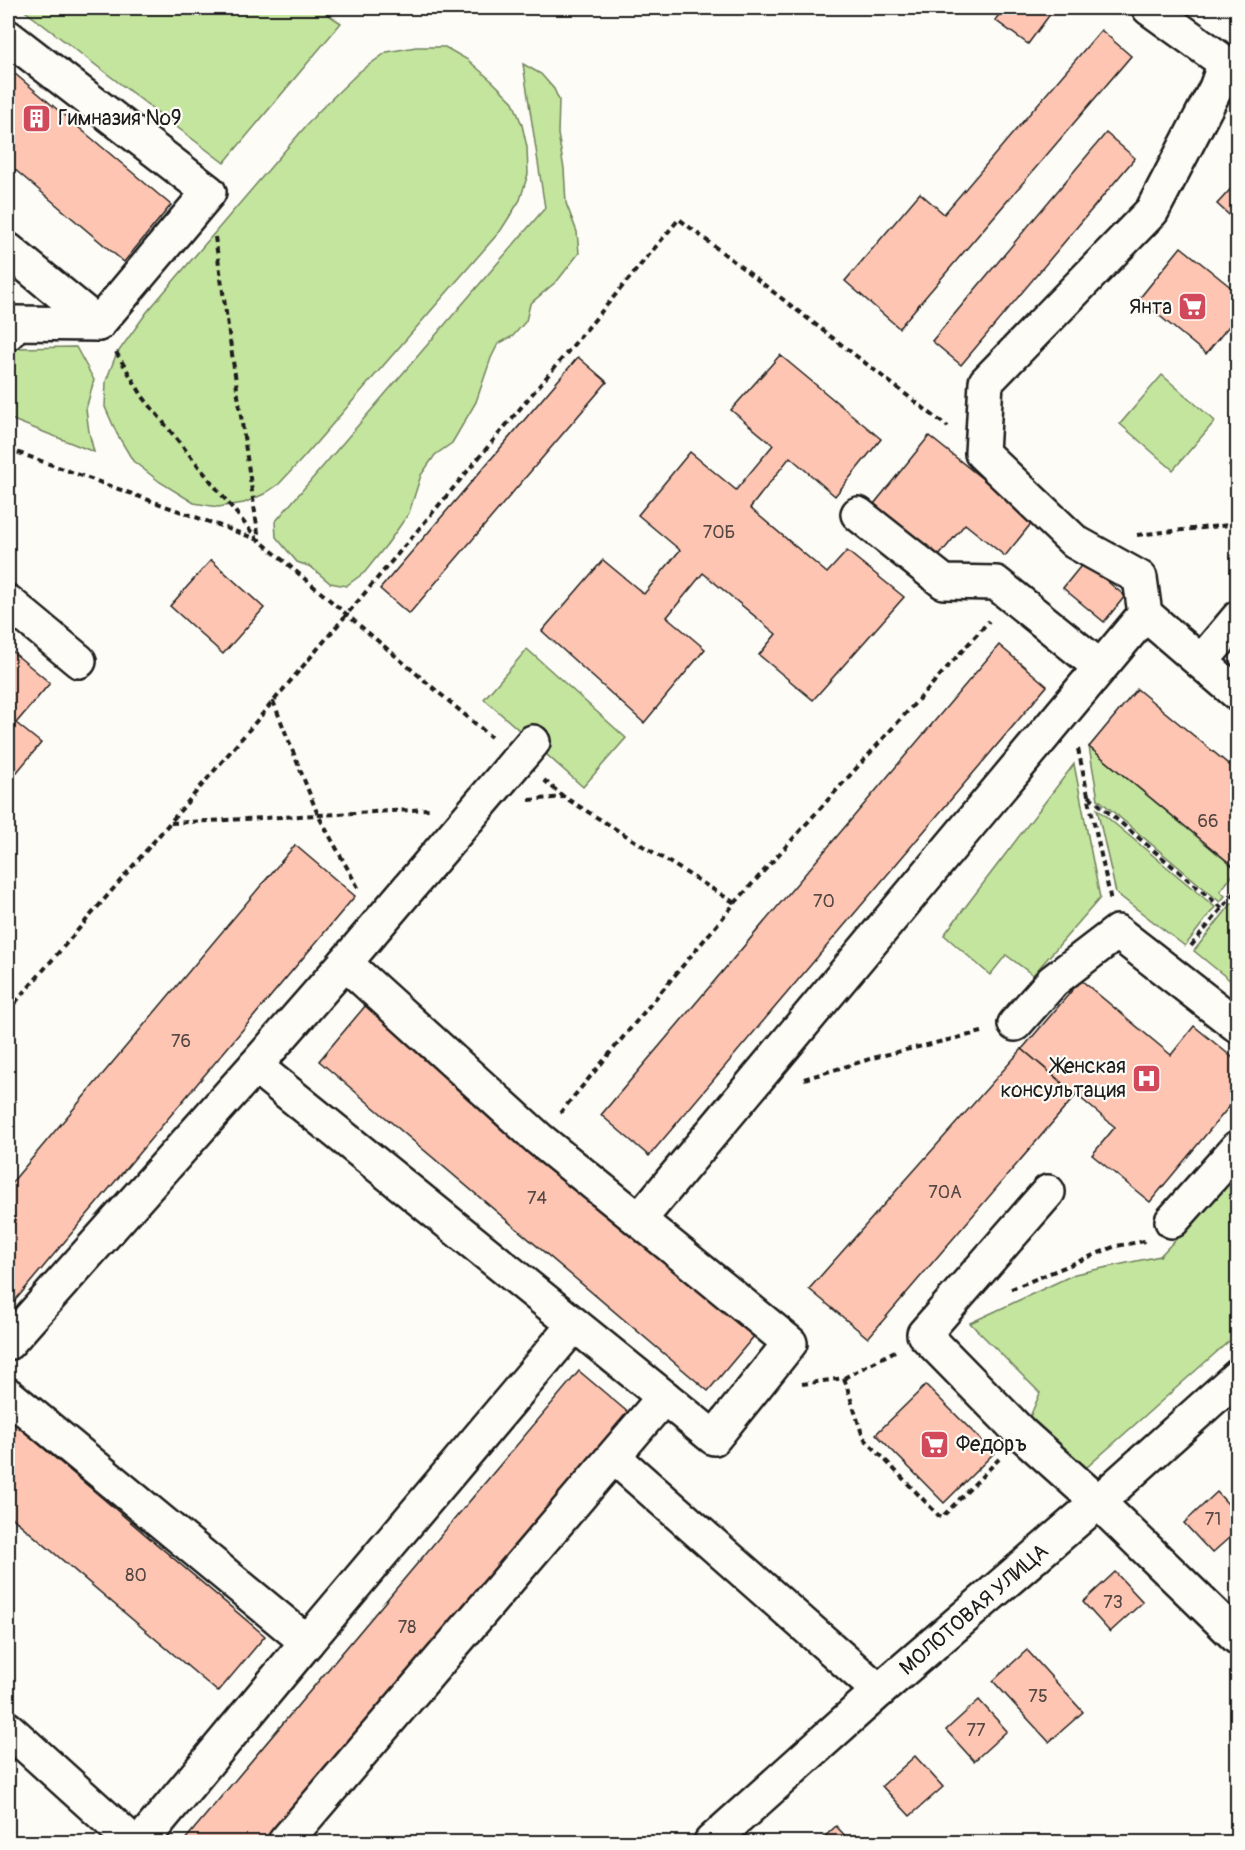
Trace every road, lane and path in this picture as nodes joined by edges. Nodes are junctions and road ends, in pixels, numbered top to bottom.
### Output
1 (1149, 8) edge
2 (8, 37) edge
3 (1231, 68) edge
4 (209, 192) junction
5 (8, 250) edge
6 (98, 324) junction
7 (8, 333) edge
8 (8, 448) edge
9 (982, 453) junction
10 (858, 514) dead end
11 (1238, 524) edge
12 (1133, 536) dead end
13 (259, 540) junction
14 (1011, 596) junction
15 (8, 602) edge
16 (1145, 614) junction
17 (347, 616) junction
18 (1238, 618) edge
19 (79, 661) dead end
20 (1201, 662) junction
21 (1100, 667) junction
22 (1238, 694) edge
23 (273, 701) junction
24 (1069, 705) junction
25 (525, 751) junction
26 (1088, 795) junction
27 (564, 796) junction
28 (477, 806) junction
29 (318, 815) junction
30 (171, 822) junction
31 (1238, 889) edge
32 (735, 903) junction
33 (1222, 908) junction
34 (378, 924) junction
35 (1117, 932) junction
36 (345, 963) junction
37 (1169, 973) junction
38 (8, 1011) edge
39 (1015, 1024) joint
40 (1238, 1026) edge
41 (255, 1066) junction
42 (794, 1082) dead end
43 (539, 1139) junction
44 (1238, 1147) edge
45 (1048, 1192) dead end
46 (639, 1220) junction
47 (1172, 1221) joint
48 (1010, 1290) dead end
49 (574, 1325) junction
50 (924, 1334) junction
51 (8, 1343) edge
52 (1238, 1376) edge
53 (844, 1378) junction
54 (753, 1390) junction
55 (8, 1395) edge
56 (664, 1397) junction
57 (1023, 1435) junction
58 (614, 1457) junction
59 (1098, 1502) junction
60 (1238, 1638) edge
61 (307, 1642) junction
62 (879, 1690) junction
63 (8, 1729) edge
64 (133, 1842) edge
65 (141, 1842) edge
66 (285, 1842) edge
67 (711, 1842) edge

1 - 3 street
2 - 4 street
3 - 9 street
4 - 6 street
4 - 13 path
5 - 6 street
6 - 7 street
6 - 13 path
8 - 13 path
9 - 16 street
9 - 17 path
10 - 14 street
11 - 12 path
13 - 17 path
14 - 21 street
14 - 32 path
15 - 19 street
16 - 20 street
16 - 21 street
17 - 23 path
17 - 25 path
18 - 20 street
20 - 22 street
21 - 24 street
23 - 29 path
23 - 30 path
24 - 26 path
24 - 46 street
25 - 27 path
25 - 28 street
26 - 33 path
26 - 35 path
27 - 28 path
27 - 32 path
28 - 29 path
28 - 34 street
29 - 30 path
29 - 34 path
30 - 38 path
31 - 33 path
32 - 43 path
33 - 37 path
34 - 36 street
35 - 37 street
35 - 39 street
36 - 41 street
36 - 43 street
37 - 40 street
39 - 42 path
41 - 49 street
41 - 51 street
43 - 46 street
44 - 47 street
45 - 50 street
46 - 54 street
47 - 48 path
49 - 56 street
49 - 61 street
50 - 53 path
50 - 57 street
52 - 59 street, МОЛОТОВАЯ УЛИЦА
53 - 54 path
53 - 57 path
54 - 56 street
55 - 61 street
56 - 58 street
57 - 59 street
58 - 62 street
58 - 66 street
59 - 60 street
59 - 62 street, МОЛОТОВАЯ УЛИЦА
61 - 65 street
62 - 67 street, МОЛОТОВАЯ УЛИЦА
63 - 64 street

